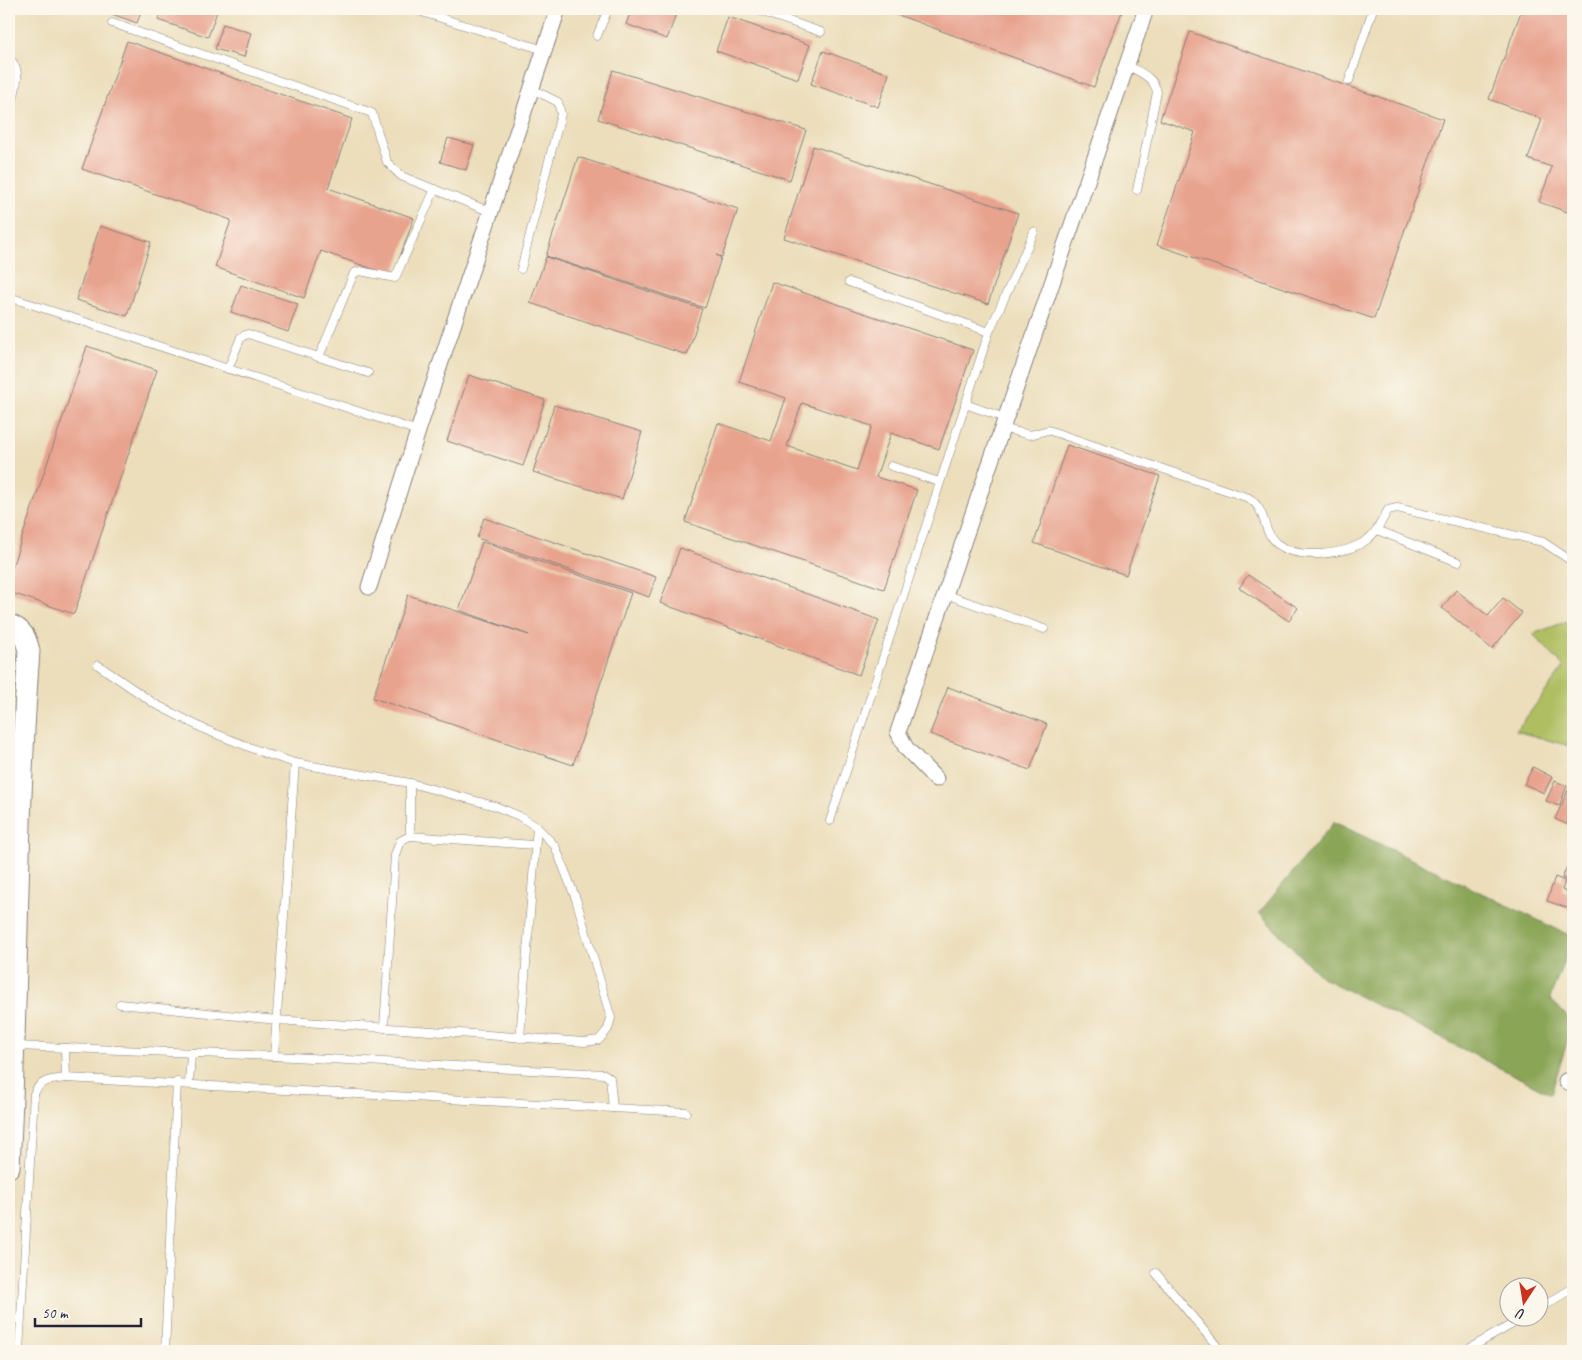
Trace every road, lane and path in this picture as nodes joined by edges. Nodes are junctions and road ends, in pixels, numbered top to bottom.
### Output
1 (412, 9) edge
2 (558, 9) edge
3 (608, 9) edge
4 (754, 9) edge
5 (1146, 9) edge
6 (1373, 9) edge
7 (112, 23) dead end
8 (822, 32) dead end
9 (598, 36) dead end
10 (544, 50) junction
11 (9, 59) edge
12 (1127, 65) junction
13 (1349, 81) dead end
14 (532, 88) junction
15 (9, 113) edge
16 (435, 189) junction
17 (1137, 190) dead end
18 (490, 212) junction
19 (1034, 232) dead end
20 (521, 269) dead end
21 (849, 282) dead end
22 (9, 297) edge
23 (989, 332) junction
24 (319, 357) junction
25 (228, 369) junction
26 (368, 373) dead end
27 (965, 404) junction
28 (1003, 423) junction
29 (418, 431) junction
30 (891, 466) dead end
31 (939, 482) junction
32 (1377, 530) junction
33 (1458, 562) dead end
34 (1573, 562) edge
35 (369, 587) dead end
36 (945, 594) junction
37 (9, 625) edge
38 (1044, 629) dead end
39 (98, 665) dead end
40 (295, 763) junction
41 (936, 779) dead end
42 (410, 783) junction
43 (830, 821) dead end
44 (536, 827) junction
45 (410, 836) junction
46 (534, 845) junction
47 (12, 945) edge
48 (120, 1004) dead end
49 (277, 1020) junction
50 (384, 1028) junction
51 (520, 1038) junction
52 (15, 1046) junction
53 (65, 1048) junction
54 (191, 1055) junction
55 (274, 1056) junction
56 (66, 1078) junction
57 (177, 1082) junction
58 (189, 1083) junction
59 (11, 1092) edge
60 (613, 1108) junction
61 (686, 1112) dead end
62 (9, 1167) edge
63 (1156, 1273) dead end
64 (1573, 1288) edge
65 (1550, 1302) edge
66 (1506, 1328) edge
67 (20, 1351) edge
68 (165, 1351) edge
69 (1221, 1351) edge
70 (1466, 1351) edge

1 - 10 lane
2 - 10 street
3 - 9 lane
4 - 8 lane
5 - 12 street
6 - 13 lane
7 - 16 lane
10 - 14 street
11 - 15 lane
12 - 17 lane
12 - 28 street
14 - 18 street
14 - 20 lane
16 - 18 lane
16 - 24 lane
18 - 29 street
19 - 23 lane
21 - 23 lane
22 - 25 lane
23 - 27 lane
24 - 25 lane
24 - 26 lane
25 - 29 lane
27 - 28 lane
27 - 31 lane
28 - 32 lane
28 - 36 street
29 - 35 street
30 - 31 lane
31 - 43 lane
32 - 33 lane
32 - 34 lane
36 - 38 lane
36 - 41 street
37 - 47 street
39 - 40 lane
40 - 42 lane
40 - 49 lane
42 - 44 lane
42 - 45 lane
44 - 46 lane
44 - 51 lane
45 - 46 lane
45 - 50 lane
46 - 51 lane
47 - 52 street
48 - 49 lane
49 - 50 lane
49 - 55 lane
50 - 51 lane
52 - 53 lane
52 - 59 street
53 - 54 lane
53 - 56 lane
54 - 55 lane
54 - 58 lane
55 - 60 lane
56 - 57 lane
56 - 67 lane
57 - 58 lane
57 - 68 lane
58 - 60 lane
59 - 62 street
60 - 61 lane
63 - 69 lane
64 - 65 lane
66 - 70 lane

